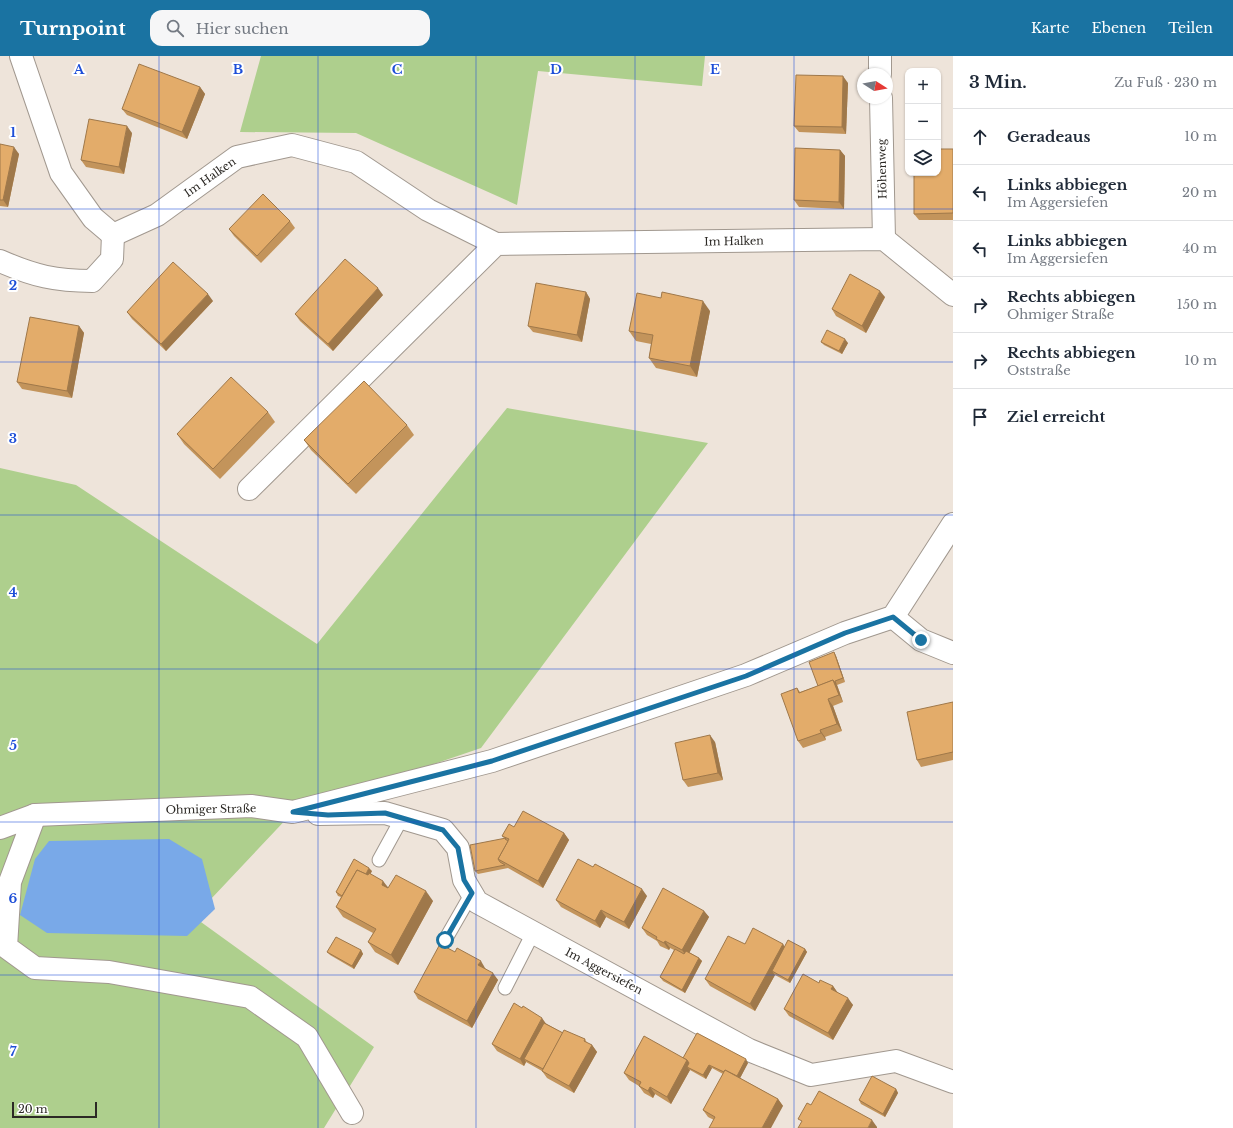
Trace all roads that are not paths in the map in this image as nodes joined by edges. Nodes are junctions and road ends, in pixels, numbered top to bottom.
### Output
1 (21, 56) edge
2 (880, 56) edge
3 (880, 68) edge
4 (881, 104) edge
5 (113, 235) junction
6 (884, 239) junction
7 (496, 244) junction
8 (0, 260) edge
9 (953, 295) edge
10 (249, 489) dead end
11 (953, 524) edge
12 (893, 617) junction
13 (953, 653) edge
14 (293, 812) junction
15 (35, 815) junction
16 (402, 818) junction
17 (0, 828) edge
18 (379, 860) dead end
19 (472, 893) junction
20 (533, 933) junction
21 (445, 940) dead end
22 (505, 988) dead end
23 (953, 1082) edge
24 (352, 1113) dead end

1 - 5 street
2 - 3 street
4 - 6 street, Höhenweg
5 - 7 street, Im Halken
5 - 8 street
6 - 7 street, Im Halken
6 - 9 street
7 - 10 street
11 - 12 street
12 - 13 street
12 - 14 street, Ohmiger Straße
14 - 15 street, Ohmiger Straße
14 - 16 street, Im Aggersiefen
15 - 17 street, Ohmiger Straße
15 - 24 street
16 - 18 lane
16 - 19 street, Im Aggersiefen
19 - 20 street, Im Aggersiefen
19 - 21 lane
20 - 22 lane
20 - 23 street, Im Aggersiefen

